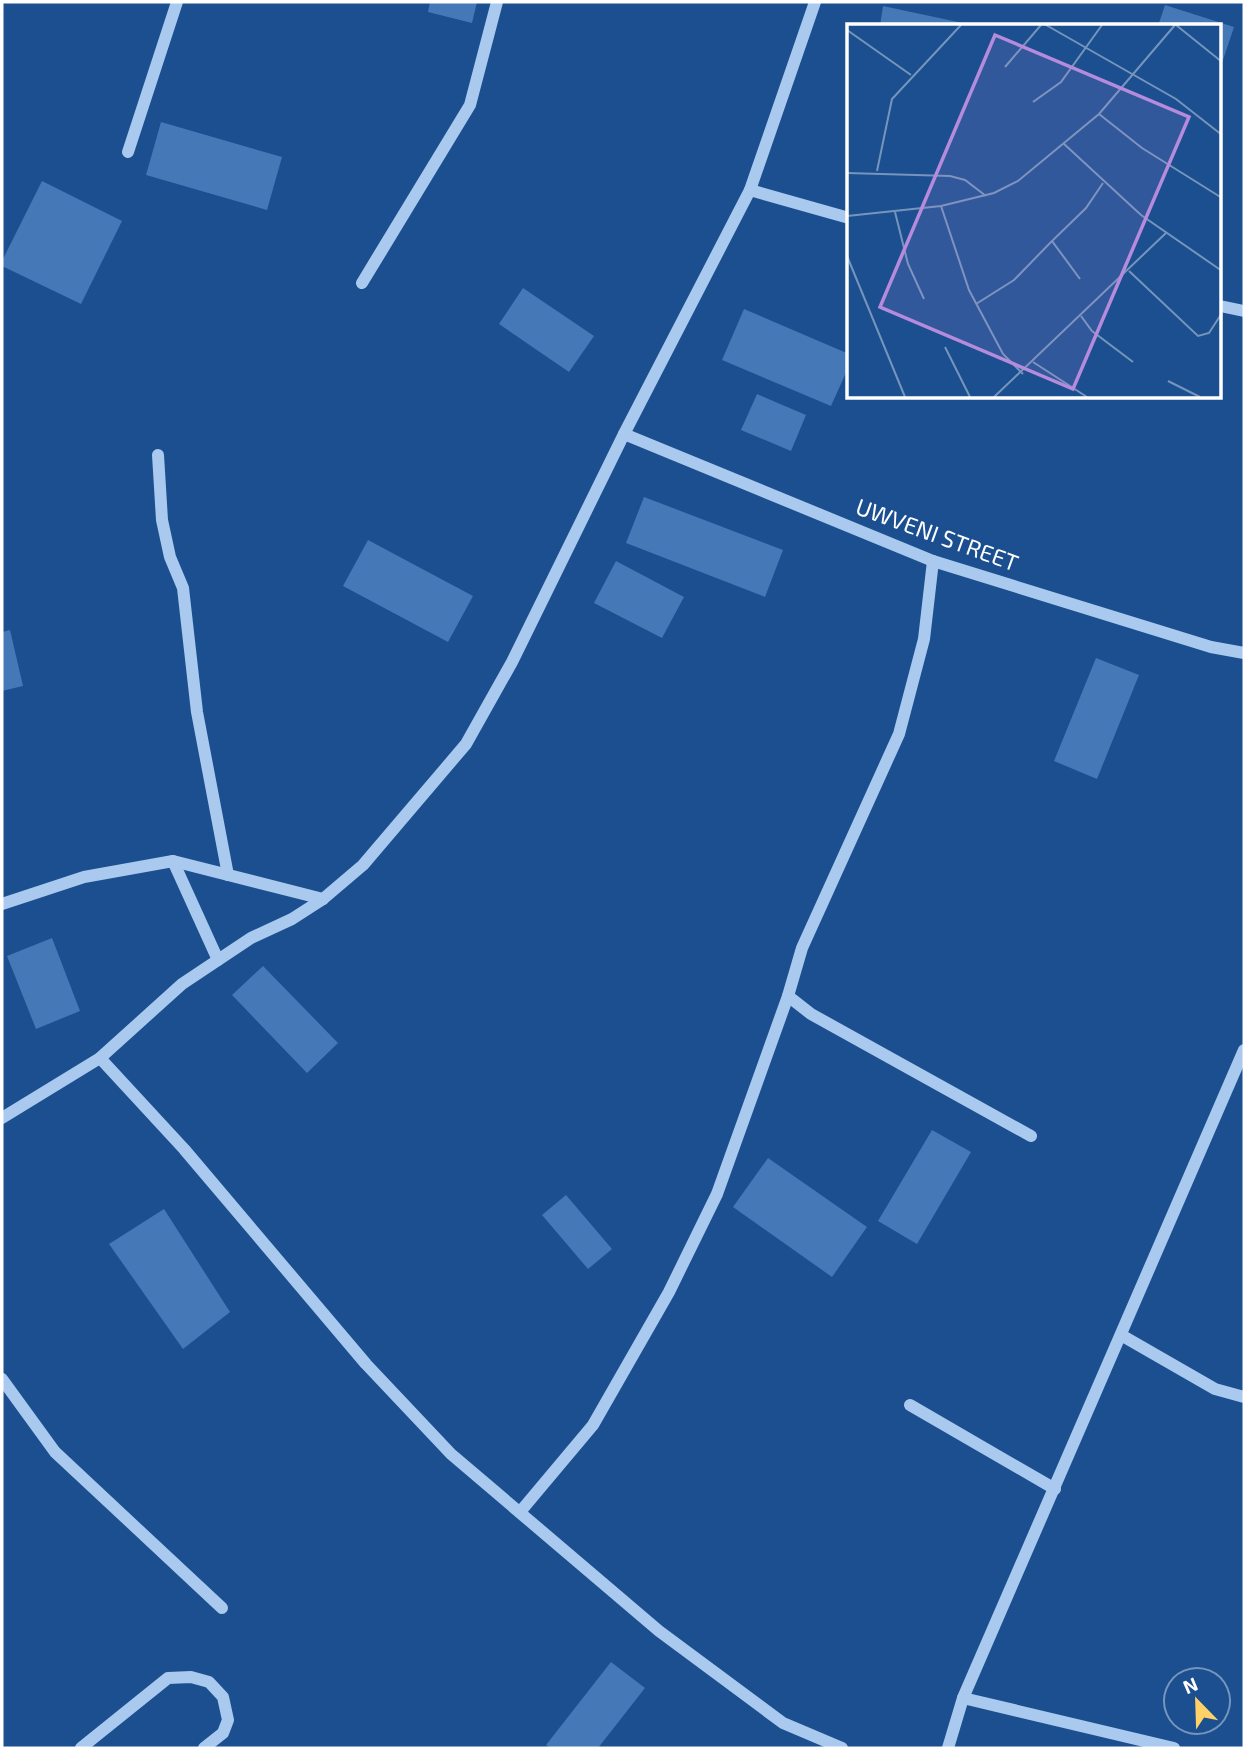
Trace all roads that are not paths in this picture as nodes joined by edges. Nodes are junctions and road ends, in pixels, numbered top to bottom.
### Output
1 (177, 2) edge
2 (497, 2) edge
3 (815, 2) edge
4 (128, 152) dead end
5 (750, 190) junction
6 (847, 217) edge
7 (362, 283) dead end
8 (1222, 306) edge
9 (1244, 311) edge
10 (624, 434) junction
11 (158, 456) dead end
12 (933, 561) junction
13 (1244, 653) edge
14 (173, 861) junction
15 (228, 875) junction
16 (323, 899) junction
17 (2, 904) edge
18 (218, 960) junction
19 (788, 996) junction
20 (1244, 1050) edge
21 (100, 1058) junction
22 (2, 1118) edge
23 (1031, 1136) dead end
24 (1121, 1335) junction
25 (2, 1379) edge
26 (1244, 1397) edge
27 (910, 1405) dead end
28 (1055, 1489) junction
29 (520, 1512) junction
30 (222, 1608) dead end
31 (964, 1698) junction
32 (81, 1748) edge
33 (204, 1748) edge
34 (842, 1748) edge
35 (948, 1748) edge
36 (1174, 1748) edge

1 - 4 street
2 - 7 street
3 - 5 street
5 - 6 street
5 - 10 street
8 - 9 street
10 - 12 street, UWVENI STREET
10 - 16 street
11 - 15 street
12 - 13 street, UWVENI STREET
12 - 19 street
14 - 15 street
14 - 17 street
14 - 18 street
15 - 16 street
16 - 18 street
18 - 21 street
19 - 23 street
19 - 29 street
20 - 24 street
21 - 22 street
21 - 29 street
24 - 26 street
24 - 28 street
25 - 30 street
27 - 28 street
28 - 31 street
29 - 34 street
31 - 35 street
31 - 36 street
32 - 33 street

